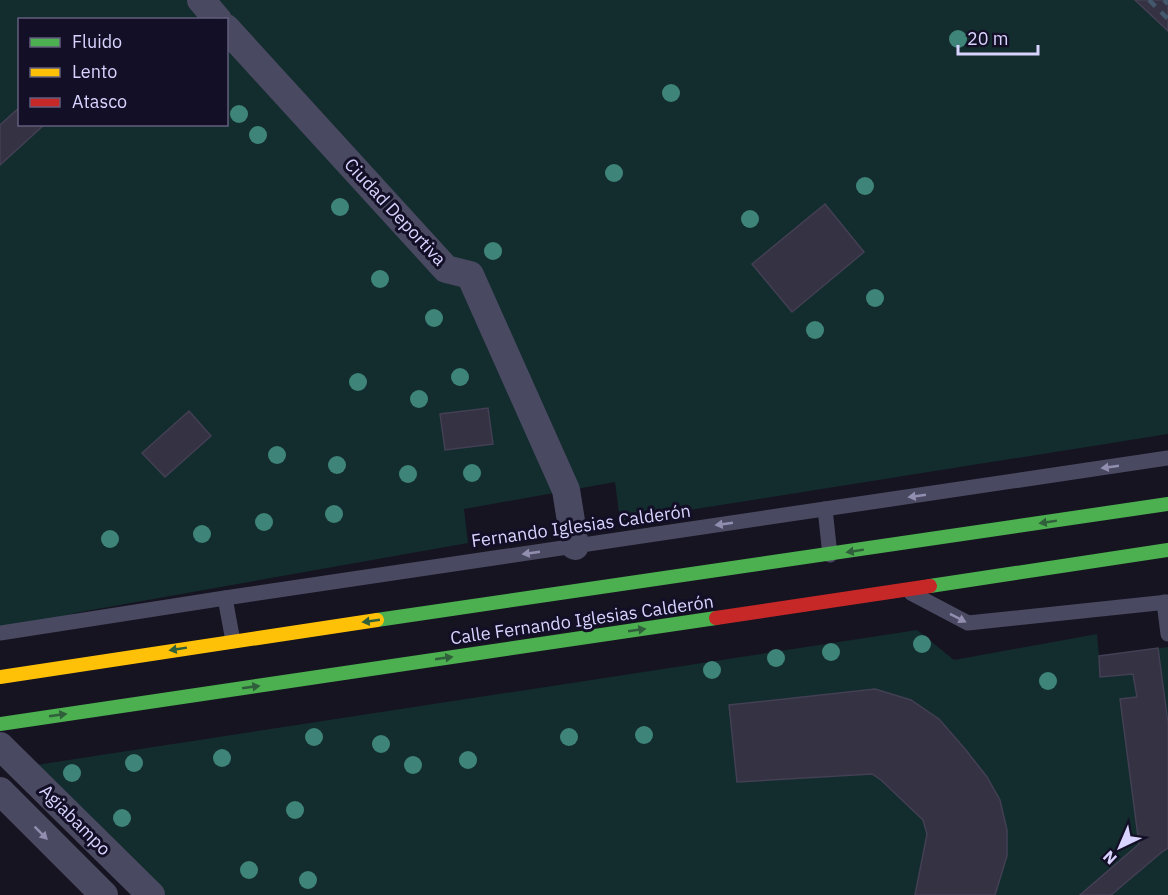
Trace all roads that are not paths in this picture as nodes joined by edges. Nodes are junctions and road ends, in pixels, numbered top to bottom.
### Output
1 (201, 0) edge
2 (217, 18) edge
3 (228, 30) edge
4 (1168, 458) edge
5 (1168, 504) edge
6 (825, 509) junction
7 (575, 546) junction
8 (1168, 550) edge
9 (830, 555) junction
10 (906, 590) junction
11 (225, 598) junction
12 (1166, 602) edge
13 (0, 633) edge
14 (1168, 634) edge
15 (233, 641) junction
16 (0, 676) edge
17 (0, 724) edge
18 (0, 746) edge
19 (0, 791) edge
20 (104, 895) edge
21 (151, 895) edge

1 - 2 street
3 - 7 street, Ciudad Deportiva
4 -> 6 lane, Fernando Iglesias Calderón
5 -> 9 street, Calle Fernando Iglesias Calderón
6 -> 7 lane, Fernando Iglesias Calderón
6 - 9 lane
7 -> 11 lane, Fernando Iglesias Calderón
8 - 10 street, Calle Fernando Iglesias Calderón
9 -> 15 street, Calle Fernando Iglesias Calderón
10 -> 12 lane
17 -> 10 street, Calle Fernando Iglesias Calderón
11 - 13 lane, Fernando Iglesias Calderón
11 - 15 lane
12 - 14 lane
15 -> 16 street, Calle Fernando Iglesias Calderón
18 - 21 street, Agiabampo
19 -> 20 street, Agiabampo

